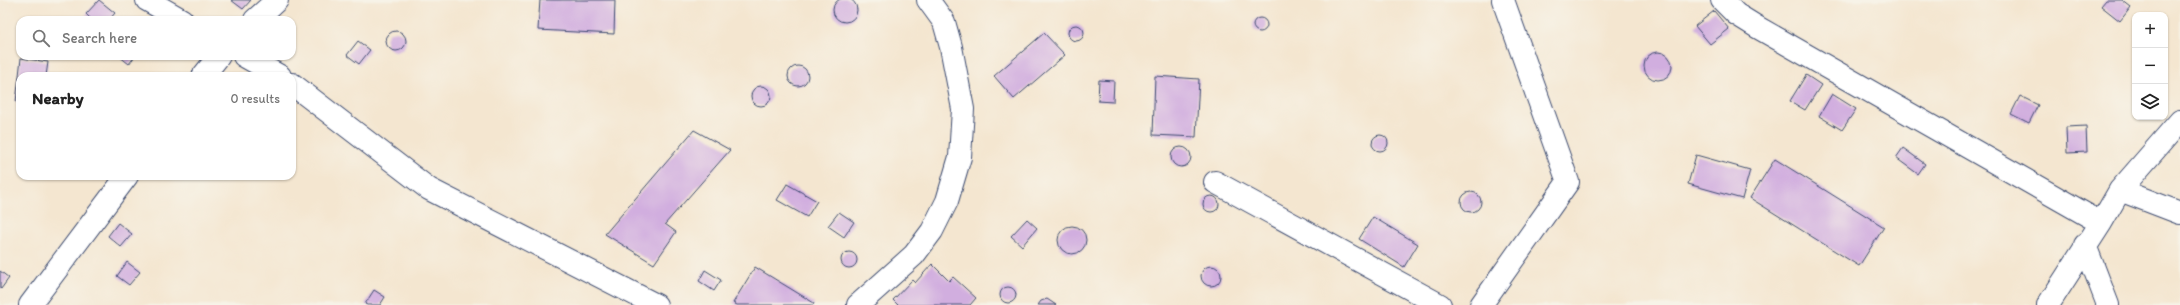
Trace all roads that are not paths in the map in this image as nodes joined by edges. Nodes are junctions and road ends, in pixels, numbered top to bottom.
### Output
1 (147, 0) edge
2 (277, 0) edge
3 (928, 0) edge
4 (1503, 0) edge
5 (1722, 0) edge
6 (175, 16) edge
7 (259, 16) edge
8 (216, 60) edge
9 (251, 60) edge
10 (206, 72) edge
11 (273, 72) edge
12 (296, 87) edge
13 (2180, 121) edge
14 (124, 180) edge
15 (1215, 182) dead end
16 (2120, 190) junction
17 (2180, 213) edge
18 (2102, 224) junction
19 (2085, 245) junction
20 (30, 305) edge
21 (656, 305) edge
22 (858, 305) edge
23 (1440, 305) edge
24 (1481, 305) edge
25 (2048, 305) edge
26 (2108, 305) edge

1 - 6 street
2 - 7 street
3 - 22 street
4 - 24 street
5 - 18 street
8 - 10 street
9 - 11 street
12 - 21 street
13 - 16 street
14 - 20 street
15 - 23 street
16 - 17 street
16 - 18 street
18 - 19 street
19 - 25 street
19 - 26 street

